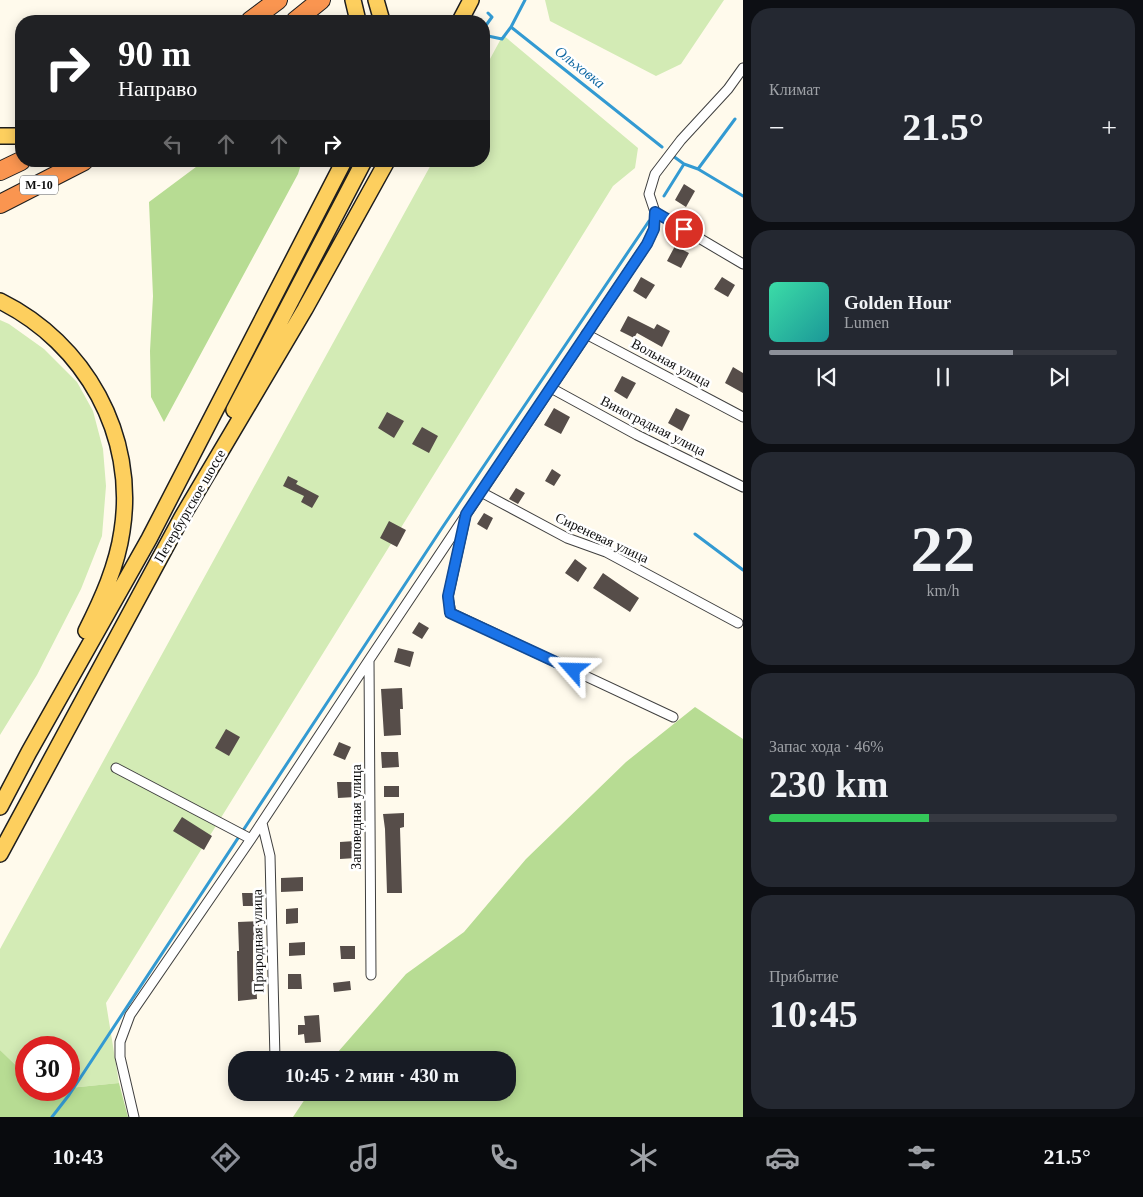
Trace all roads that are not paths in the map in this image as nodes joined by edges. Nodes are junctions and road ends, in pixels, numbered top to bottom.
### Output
1 (278, 0) edge
2 (321, 0) edge
3 (352, 0) edge
4 (471, 0) edge
5 (258, 15) edge
6 (302, 15) edge
7 (356, 15) edge
8 (463, 15) edge
9 (743, 68) edge
10 (0, 136) edge
11 (15, 136) edge
12 (15, 164) edge
13 (73, 167) edge
14 (341, 167) edge
15 (361, 167) edge
16 (384, 167) edge
17 (0, 171) edge
18 (0, 204) edge
19 (655, 212) junction
20 (743, 264) edge
21 (0, 301) edge
22 (586, 334) junction
23 (551, 388) junction
24 (743, 416) edge
25 (743, 488) edge
26 (481, 492) junction
27 (466, 514) junction
28 (182, 517) junction
29 (738, 623) dead end
30 (369, 660) junction
31 (673, 717) dead end
32 (29, 752) junction
33 (116, 768) dead end
34 (0, 806) edge
35 (262, 823) junction
36 (244, 836) junction
37 (0, 854) edge
38 (372, 975) dead end
39 (275, 1051) edge
40 (134, 1117) edge

1 - 5 highway
2 - 6 highway
3 - 7 main road
4 - 8 main road
9 - 19 street
10 - 11 main road
12 - 17 highway, М-10
13 - 18 highway, М-10
14 - 32 main road, Петербургское шоссе
15 - 28 main road
16 - 28 main road, Петербургское шоссе
19 - 20 street
19 - 22 street
21 - 32 main road
22 - 23 street
22 - 24 street, Вольная улица
23 - 25 street, Виноградная улица
23 - 26 street
26 - 27 street
26 - 29 street, Сиреневая улица
27 - 30 street
27 - 31 street
28 - 37 main road, Петербургское шоссе
30 - 35 street
30 - 38 street, Заповедная улица
32 - 34 main road, Петербургское шоссе
33 - 36 street
35 - 36 street
35 - 39 street, Природная улица
36 - 40 street

